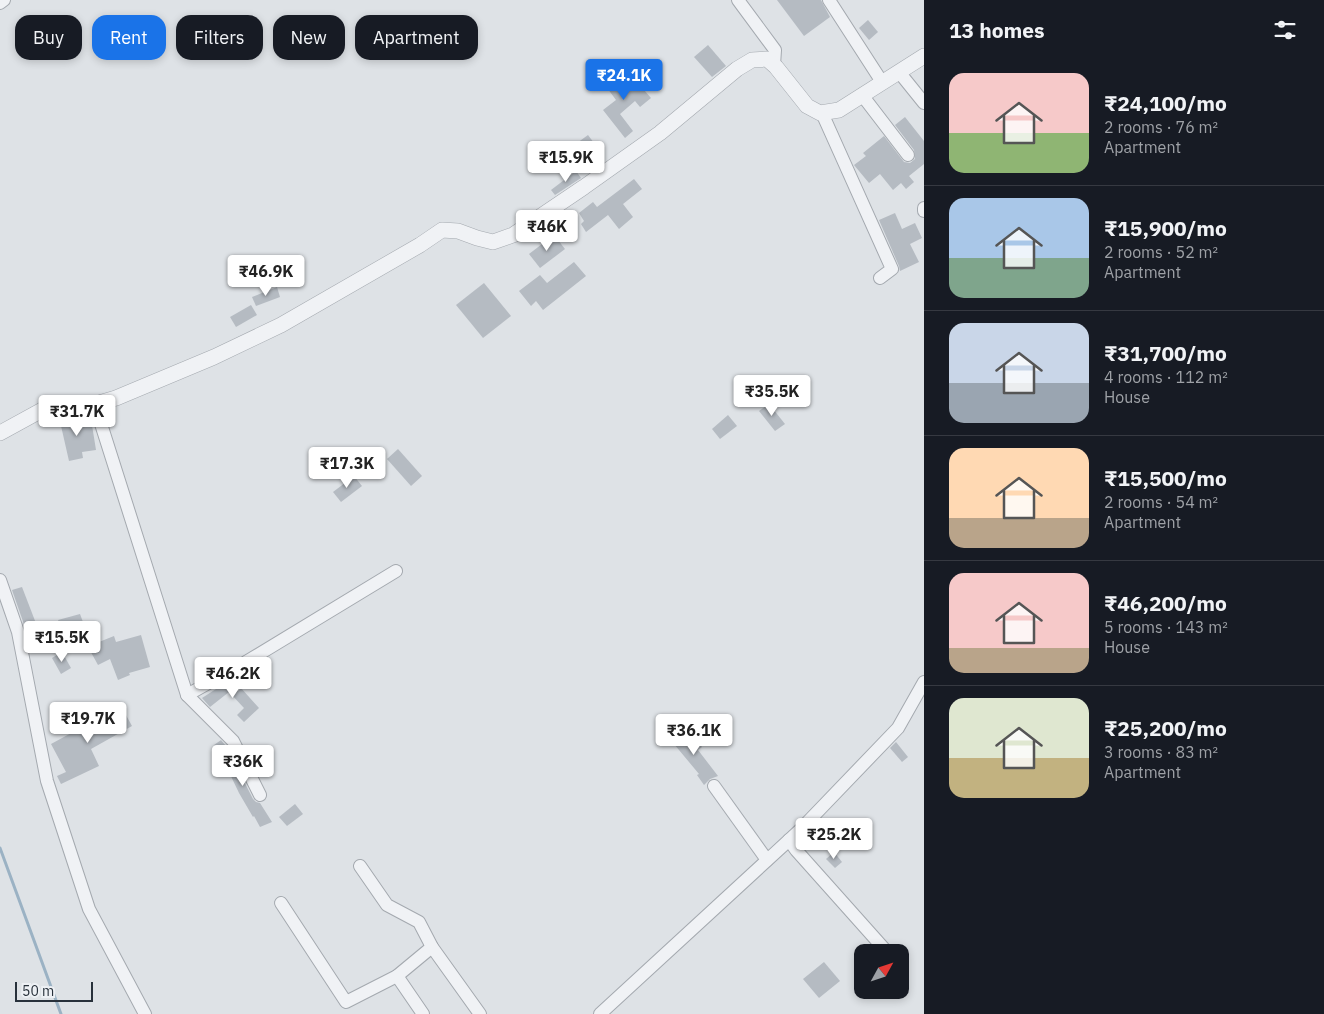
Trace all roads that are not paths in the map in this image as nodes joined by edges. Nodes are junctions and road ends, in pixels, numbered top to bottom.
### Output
1 (4, 0) edge
2 (738, 0) edge
3 (829, 0) edge
4 (0, 3) edge
5 (924, 56) edge
6 (774, 65) junction
7 (899, 72) junction
8 (882, 82) junction
9 (862, 95) junction
10 (924, 103) edge
11 (822, 113) junction
12 (908, 155) dead end
13 (880, 278) dead end
14 (95, 405) junction
15 (0, 433) edge
16 (396, 571) dead end
17 (0, 580) edge
18 (924, 682) edge
19 (187, 695) junction
20 (714, 786) dead end
21 (260, 795) dead end
22 (789, 840) junction
23 (767, 860) junction
24 (360, 866) dead end
25 (281, 903) dead end
26 (880, 944) edge
27 (432, 947) junction
28 (397, 976) junction
29 (144, 1014) edge
30 (423, 1014) edge
31 (480, 1014) edge
32 (600, 1014) edge

1 - 4 street
2 - 6 street
3 - 8 street
5 - 7 street
6 - 11 street
6 - 14 street
7 - 8 street
7 - 10 street
8 - 9 street
9 - 11 street
9 - 12 street
11 - 13 street
14 - 15 street
14 - 19 street
16 - 19 street
17 - 29 street
18 - 22 street
19 - 21 street
20 - 23 street
22 - 23 street
22 - 26 street
23 - 32 street
24 - 27 street
25 - 28 street
27 - 28 street
27 - 31 street
28 - 30 street

